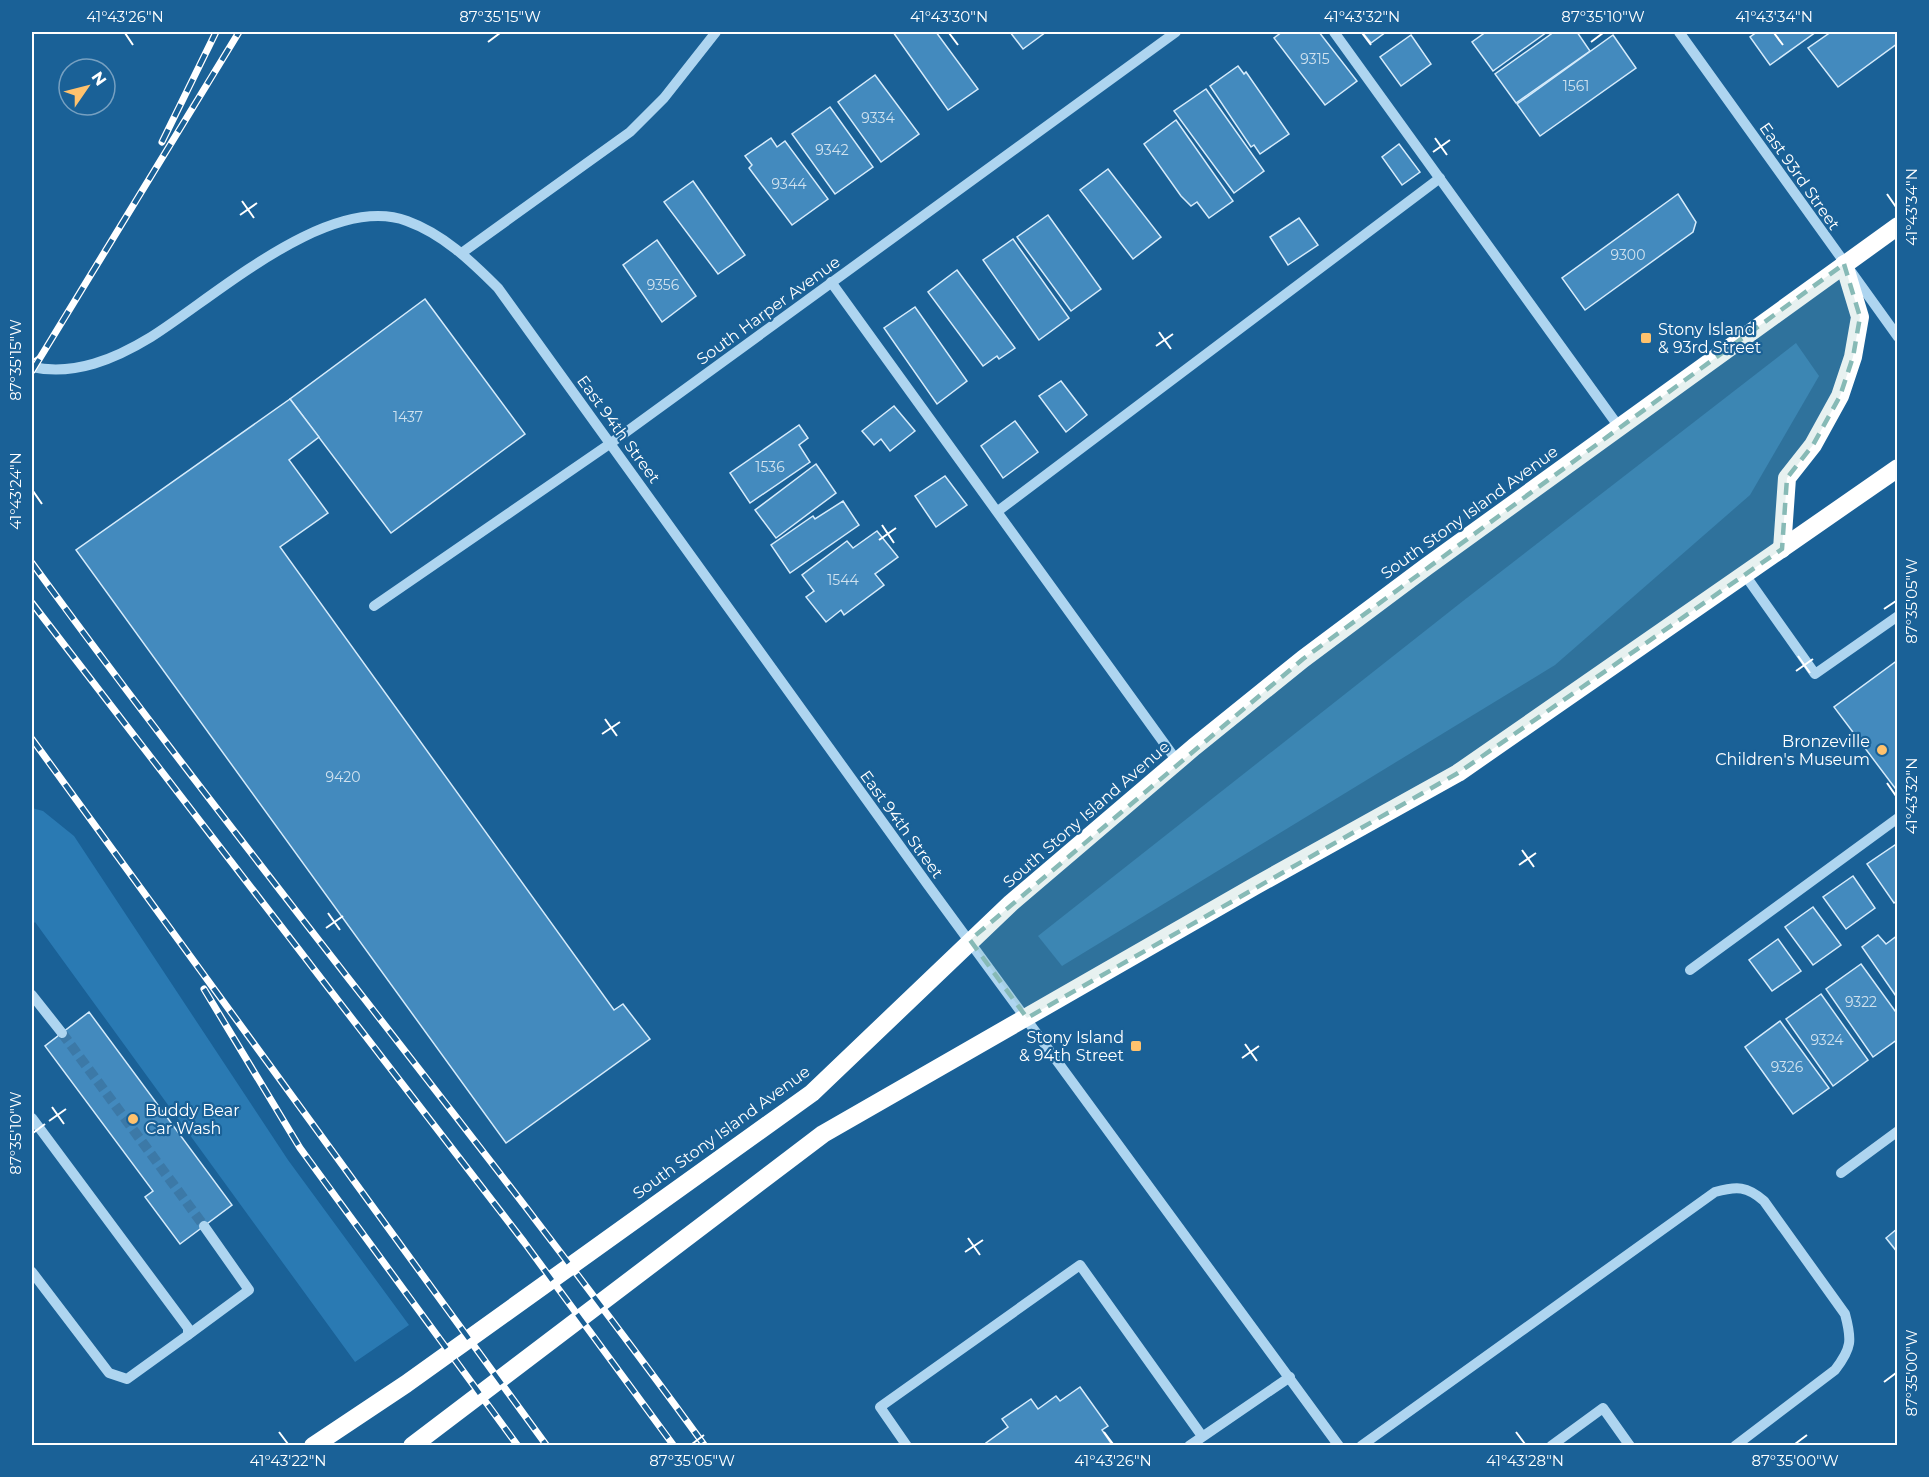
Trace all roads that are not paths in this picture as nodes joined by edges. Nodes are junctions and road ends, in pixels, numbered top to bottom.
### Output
1 (716, 32) edge
2 (1176, 32) edge
3 (1334, 32) edge
4 (1679, 32) edge
5 (1440, 178) junction
6 (1898, 226) edge
7 (463, 252) junction
8 (1844, 264) junction
9 (831, 282) junction
10 (1898, 337) edge
11 (32, 367) edge
12 (1619, 427) junction
13 (611, 442) junction
14 (1898, 468) edge
15 (998, 511) junction
16 (1782, 549) junction
17 (1745, 574) junction
18 (374, 606) dead end
19 (1898, 616) edge
20 (1177, 761) junction
21 (1898, 818) edge
22 (970, 940) junction
23 (1690, 970) dead end
24 (32, 994) edge
25 (1028, 1018) junction
26 (62, 1033) tunnel mouth
27 (32, 1118) edge
28 (1898, 1131) edge
29 (1841, 1173) dead end
30 (204, 1226) tunnel mouth
31 (32, 1272) edge
32 (188, 1335) junction
33 (1290, 1377) junction
34 (1202, 1436) junction
35 (313, 1446) edge
36 (412, 1446) edge
37 (907, 1446) edge
38 (1188, 1446) edge
39 (1339, 1446) edge
40 (1361, 1446) edge
41 (1551, 1446) edge
42 (1630, 1446) edge
43 (1735, 1446) edge

1 - 7 street
2 - 9 street, South Harper Avenue
3 - 5 street
4 - 8 street, East 93rd Street
5 - 12 street
5 - 15 street
6 - 8 highway, South Stony Island Avenue
7 - 11 street, East 94th Street
7 - 13 street, East 94th Street
8 - 10 street, East 93rd Street
8 - 12 highway, South Stony Island Avenue
8 - 16 highway
9 - 13 street, South Harper Avenue
9 - 15 street
12 - 20 highway, South Stony Island Avenue
13 - 18 street, South Harper Avenue
13 - 22 street, East 94th Street
14 - 16 highway
15 - 20 street
16 - 17 highway
17 - 19 street
17 - 25 highway
20 - 22 highway, South Stony Island Avenue
21 - 23 street
22 - 25 street, East 94th Street
22 - 35 highway, South Stony Island Avenue
24 - 26 street
25 - 33 street, East 94th Street
25 - 36 highway
27 - 32 street
28 - 29 street
30 - 32 street
31 - 32 street
33 - 34 street
33 - 39 street, East 94th Street
34 - 37 street
34 - 38 street
40 - 43 street
41 - 42 street

